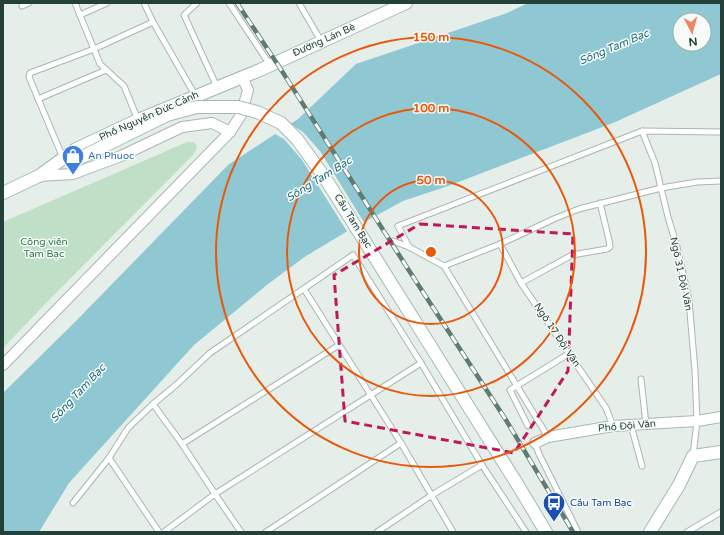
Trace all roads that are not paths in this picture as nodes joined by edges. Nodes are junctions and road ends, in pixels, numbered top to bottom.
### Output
1 (29, 3) edge
2 (75, 3) edge
3 (107, 3) edge
4 (144, 3) edge
5 (197, 3) edge
6 (229, 3) edge
7 (299, 3) edge
8 (406, 3) edge
9 (22, 6) dead end
10 (80, 14) junction
11 (153, 22) junction
12 (322, 41) junction
13 (94, 49) junction
14 (270, 65) junction
15 (106, 70) junction
16 (242, 77) junction
17 (217, 87) junction
18 (195, 95) junction
19 (38, 99) junction
20 (138, 120) junction
21 (642, 131) junction
22 (230, 132) junction
23 (721, 132) edge
24 (63, 158) junction
25 (80, 158) joint
26 (39, 176) junction
27 (721, 181) edge
28 (661, 188) junction
29 (3, 193) edge
30 (600, 203) junction
31 (393, 241) dead end
32 (500, 244) junction
33 (409, 247) junction
34 (444, 266) junction
35 (521, 283) junction
36 (304, 289) junction
37 (339, 345) junction
38 (570, 353) junction
39 (422, 363) junction
40 (3, 365) edge
41 (641, 379) dead end
42 (517, 386) junction
43 (371, 394) junction
44 (152, 404) junction
45 (721, 417) edge
46 (697, 421) junction
47 (646, 424) junction
48 (631, 425) junction
49 (528, 426) dead end
50 (613, 426) junction
51 (548, 437) junction
52 (402, 443) junction
53 (535, 443) joint
54 (182, 444) junction
55 (721, 452) edge
56 (693, 456) junction
57 (109, 458) junction
58 (482, 465) junction
59 (642, 466) dead end
60 (215, 494) junction
61 (432, 495) junction
62 (73, 503) dead end
63 (721, 512) edge
64 (159, 532) edge
65 (164, 532) edge
66 (241, 532) edge
67 (266, 532) edge
68 (376, 532) edge
69 (453, 532) edge
70 (526, 532) edge
71 (546, 532) edge
72 (578, 532) edge
73 (650, 532) edge
74 (687, 532) edge

1 - 9 lane
2 - 10 lane
3 - 10 lane
4 - 11 lane
5 - 17 lane
6 - 14 lane
7 - 12 lane
8 - 12 main road, Đường Lán Bè
10 - 13 lane
11 - 13 lane
11 - 18 lane
12 - 14 main road, Đường Lán Bè
13 - 15 lane
13 - 19 lane
14 - 16 main road, Đường Lán Bè
15 - 19 lane
15 - 20 lane
16 - 17 main road, Phố Nguyễn Đức Cảnh
16 - 22 street
17 - 18 main road, Phố Nguyễn Đức Cảnh
18 - 20 main road, Phố Nguyễn Đức Cảnh
19 - 24 lane
20 - 24 main road, Phố Nguyễn Đức Cảnh
21 - 23 lane
21 - 28 lane, Ngõ 31 Đội Văn
21 - 33 lane
22 - 26 street
22 - 40 street
24 - 26 main road, Phố Nguyễn Đức Cảnh
25 - 26 main road, Phố Nguyễn Đức Cảnh
25 - 71 main road, Cầu Tam Bạc, bridge
26 - 29 main road, Phố Nguyễn Đức Cảnh
27 - 28 lane
28 - 30 lane
28 - 46 lane, Ngõ 31 Đội Văn
30 - 32 lane
30 - 35 lane
31 - 33 lane
32 - 34 lane
32 - 35 lane, Ngõ 17 Đội Văn
33 - 34 lane
34 - 42 lane
35 - 38 lane, Ngõ 17 Đội Văn
36 - 37 lane
36 - 39 lane
36 - 44 lane
37 - 43 lane
37 - 54 lane
38 - 42 lane
38 - 50 lane, Ngõ 17 Đội Văn
39 - 43 lane
39 - 58 lane
41 - 47 lane
42 - 49 lane
42 - 51 lane
43 - 52 lane
43 - 60 lane
44 - 54 lane
44 - 57 lane
45 - 46 street, Phố Đội Văn
46 - 47 street, Phố Đội Văn
46 - 56 lane, Ngõ 31 Đội Văn
47 - 48 street, Phố Đội Văn
48 - 50 street, Phố Đội Văn
48 - 59 lane
50 - 51 street, Phố Đội Văn
51 - 53 street, Phố Đội Văn
52 - 61 lane
52 - 67 lane
53 - 72 lane
54 - 60 lane
55 - 56 main road
56 - 73 main road
57 - 62 lane
57 - 64 lane
58 - 61 lane
58 - 70 lane
60 - 65 lane
60 - 66 lane
61 - 68 lane
61 - 69 lane
63 - 74 lane

